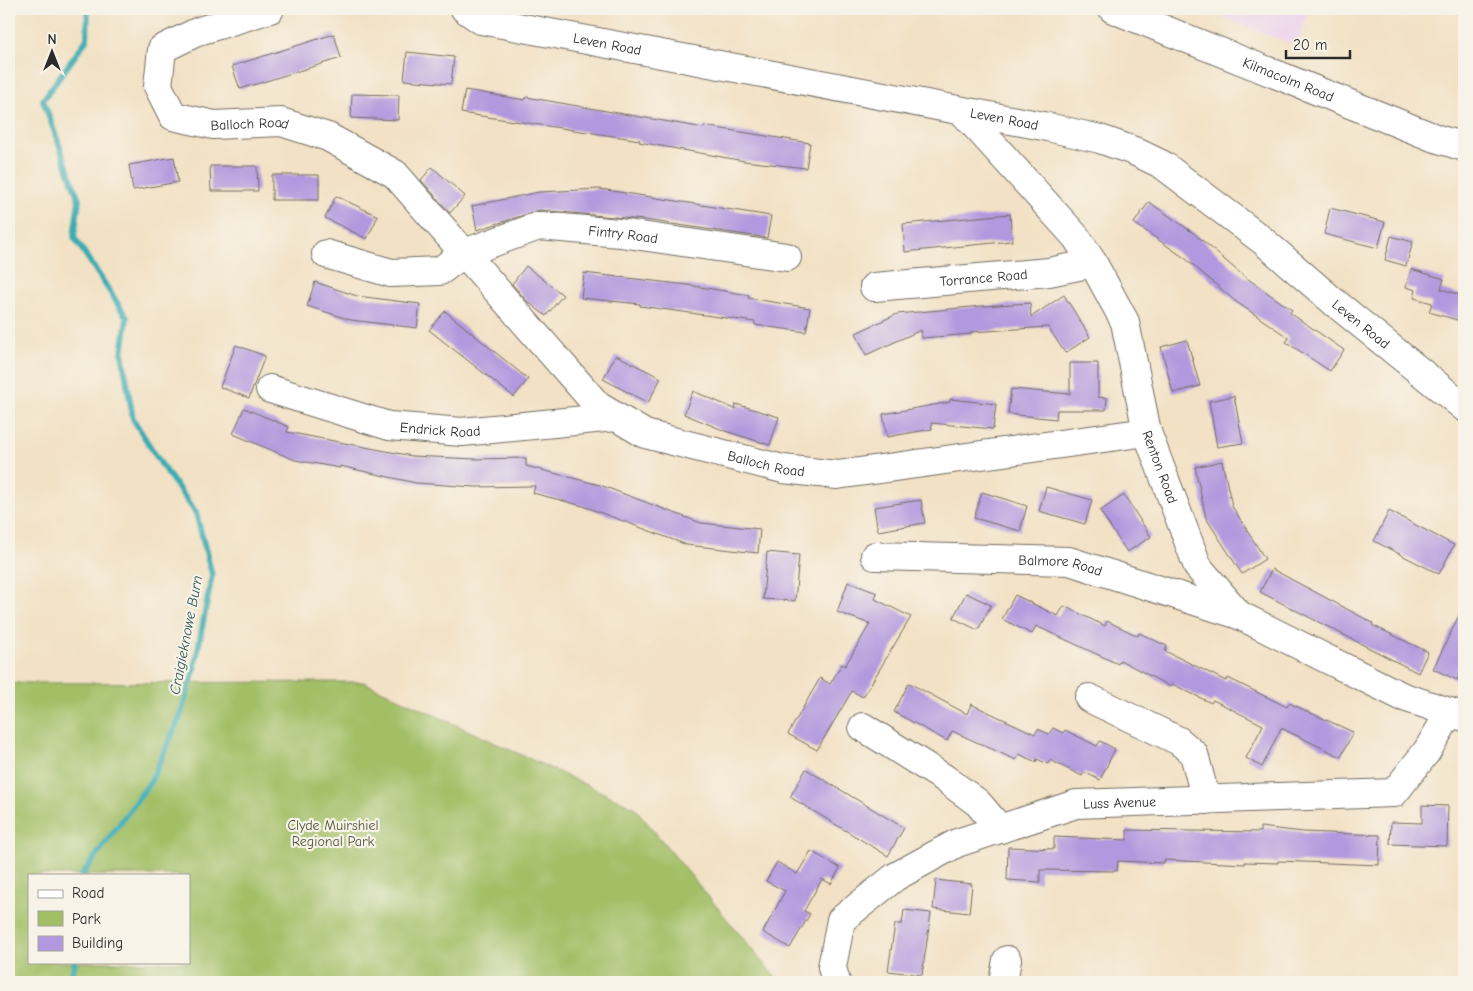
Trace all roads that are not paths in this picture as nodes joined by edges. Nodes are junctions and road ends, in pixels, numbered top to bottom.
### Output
1 (270, 9) edge
2 (465, 9) edge
3 (1113, 9) edge
4 (963, 112) junction
5 (1464, 147) edge
6 (464, 252) junction
7 (326, 254) dead end
8 (787, 257) dead end
9 (1093, 263) junction
10 (874, 287) dead end
11 (270, 389) dead end
12 (1464, 407) edge
13 (615, 417) junction
14 (1147, 432) junction
15 (875, 556) dead end
16 (1239, 615) junction
17 (1089, 698) dead end
18 (1457, 715) edge
19 (863, 727) dead end
20 (1206, 800) junction
21 (1000, 829) junction
22 (836, 982) edge

1 - 6 street, Balloch Road
2 - 4 street, Leven Road
3 - 5 street, Kilmacolm Road
4 - 9 street, Renton Road
4 - 12 street, Leven Road
6 - 7 street
6 - 8 street, Fintry Road
6 - 13 street, Balloch Road
9 - 10 street, Torrance Road
9 - 14 street, Renton Road
11 - 13 street, Endrick Road
13 - 14 street, Balloch Road
14 - 16 street, Renton Road
15 - 16 street, Balmore Road
16 - 18 street, Renton Road
17 - 20 street
18 - 20 street, Luss Avenue
19 - 21 street
20 - 21 street, Luss Avenue
21 - 22 street, Luss Avenue

